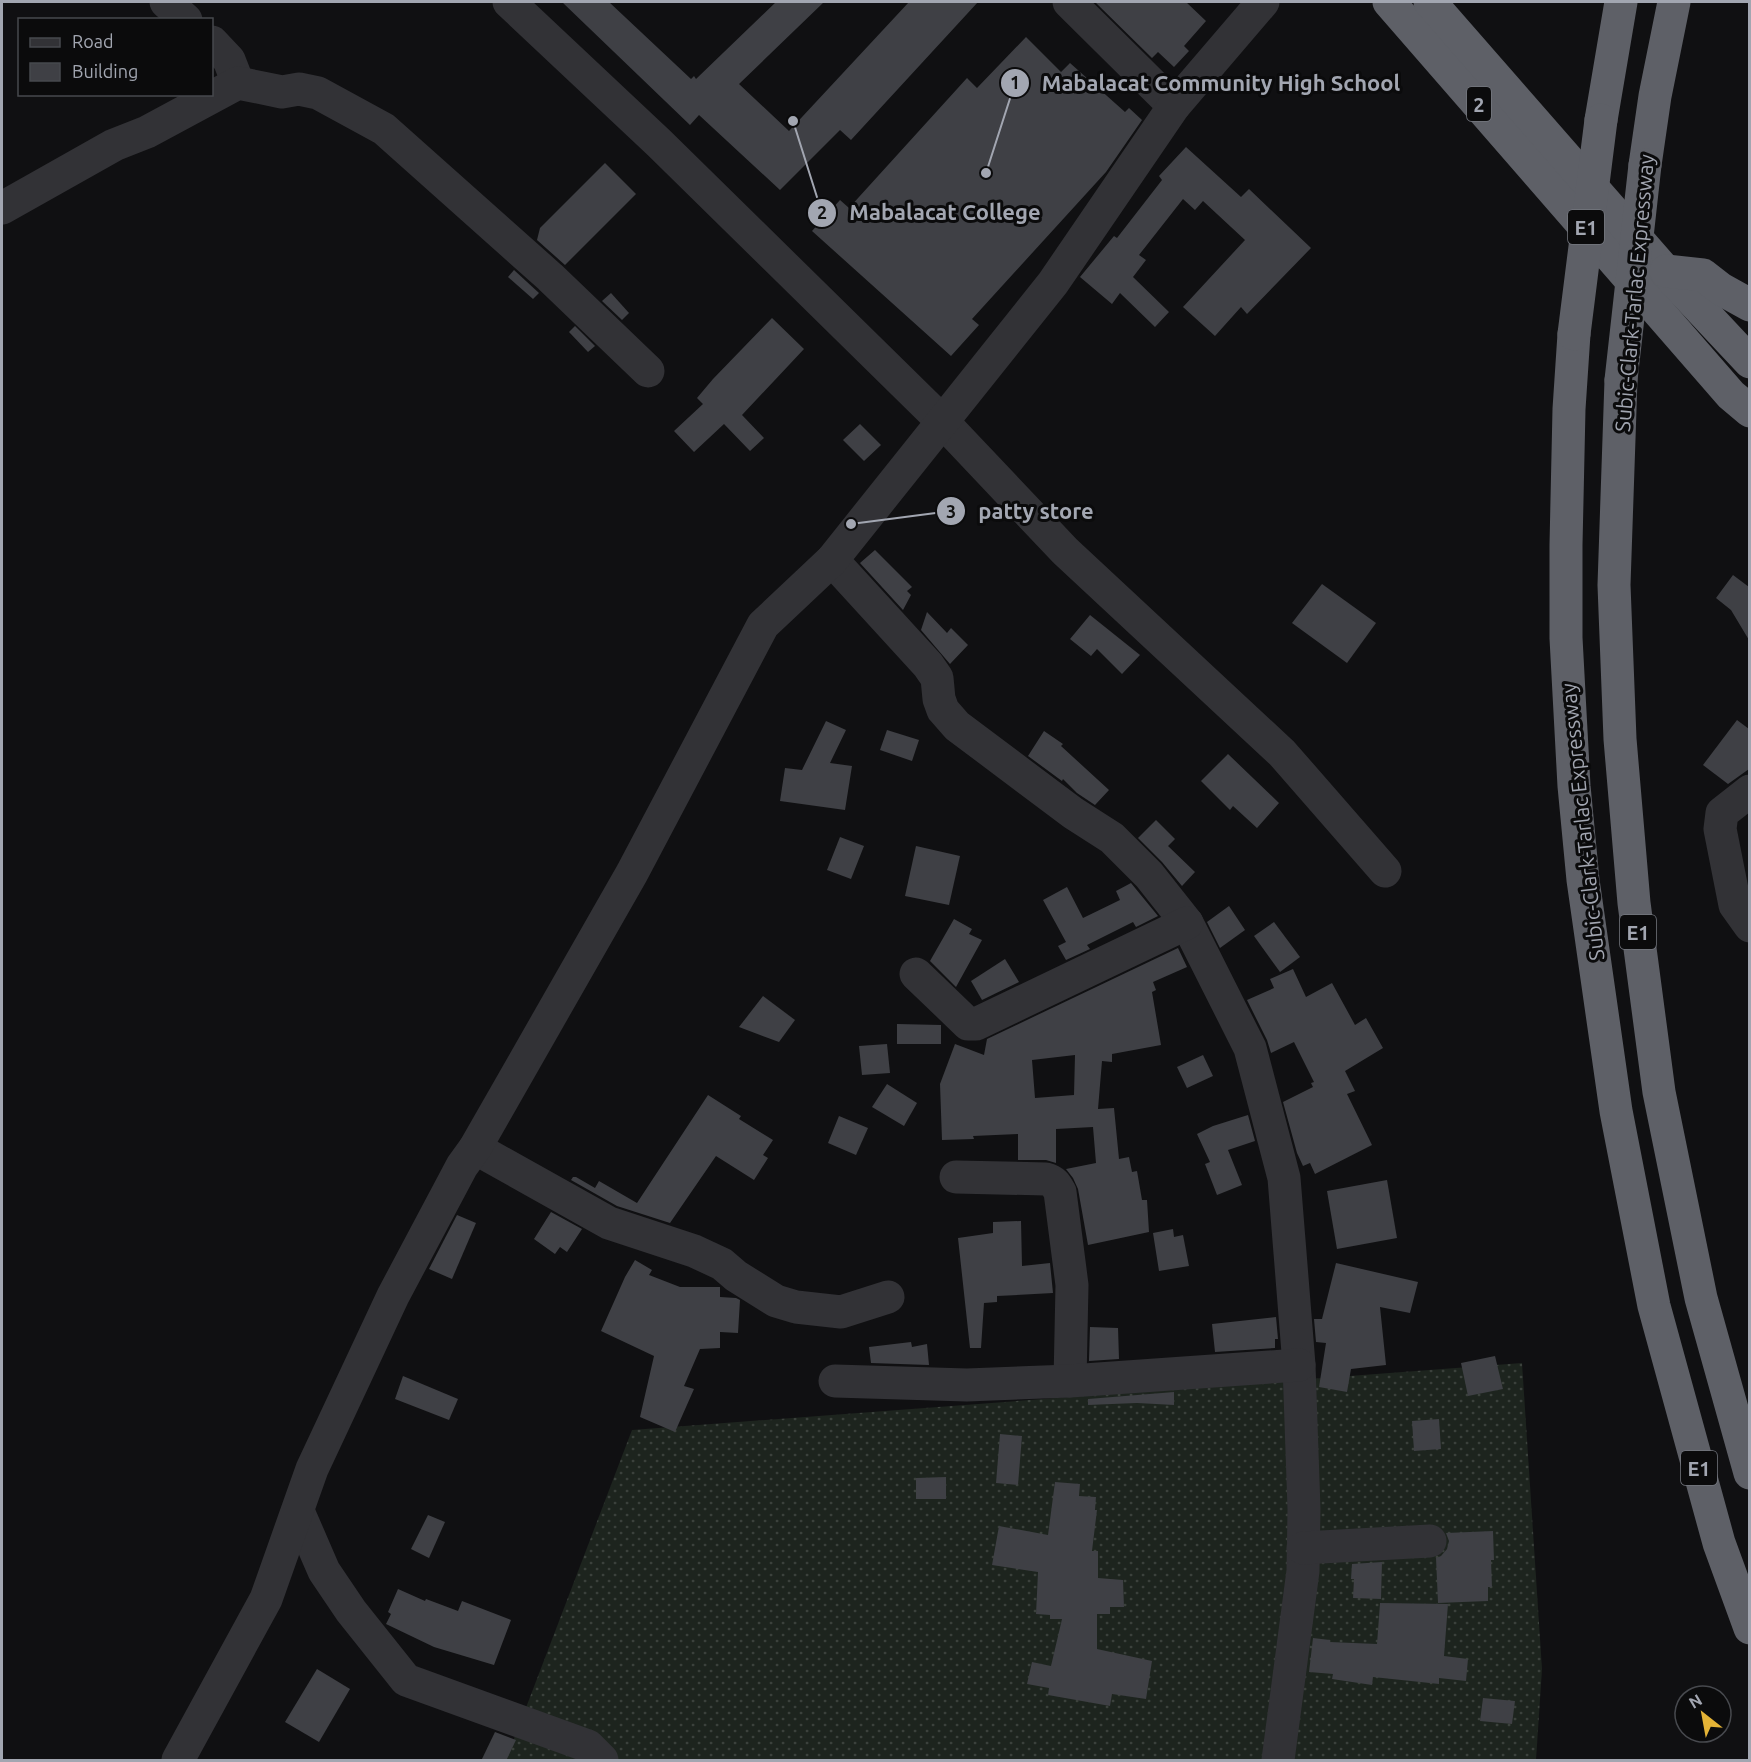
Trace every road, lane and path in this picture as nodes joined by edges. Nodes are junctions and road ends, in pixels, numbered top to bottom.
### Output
1 (166, 2) edge
2 (509, 2) edge
3 (1069, 2) edge
4 (1263, 2) edge
5 (1389, 2) edge
6 (1430, 2) edge
7 (1621, 2) edge
8 (1674, 2) edge
9 (184, 18) edge
10 (213, 43) edge
11 (238, 83) junction
12 (1174, 106) junction
13 (2, 208) edge
14 (1666, 271) junction
15 (1749, 305) edge
16 (1749, 362) edge
17 (648, 371) dead end
18 (1749, 411) edge
19 (942, 421) junction
20 (832, 560) junction
21 (1749, 791) edge
22 (1386, 871) dead end
23 (1186, 923) junction
24 (1749, 926) edge
25 (916, 974) dead end
26 (475, 1149) junction
27 (956, 1177) dead end
28 (888, 1297) dead end
29 (1299, 1365) junction
30 (836, 1381) dead end
31 (1070, 1381) junction
32 (1749, 1473) edge
33 (298, 1511) junction
34 (1430, 1541) dead end
35 (1303, 1548) junction
36 (1749, 1628) edge
37 (178, 1761) edge
38 (602, 1761) edge
39 (1278, 1761) edge

1 - 9 street
2 - 19 street
3 - 12 street
4 - 12 street
5 - 18 highway, 2
6 - 14 highway, 2
7 - 36 highway, Subic-Clark-Tarlac Expressway / E1, bridge
8 - 32 highway, Subic-Clark-Tarlac Expressway / E1, bridge
10 - 11 street
11 - 13 street
11 - 17 street
12 - 19 street
14 - 15 highway
14 - 16 highway, 2
19 - 20 street
19 - 22 street
20 - 23 street
20 - 26 street
21 - 24 street
23 - 25 street
23 - 29 street
26 - 28 street
26 - 33 street
27 - 31 street
29 - 31 street
29 - 35 street
30 - 31 street
33 - 37 street
33 - 38 street
34 - 35 street
35 - 39 street

